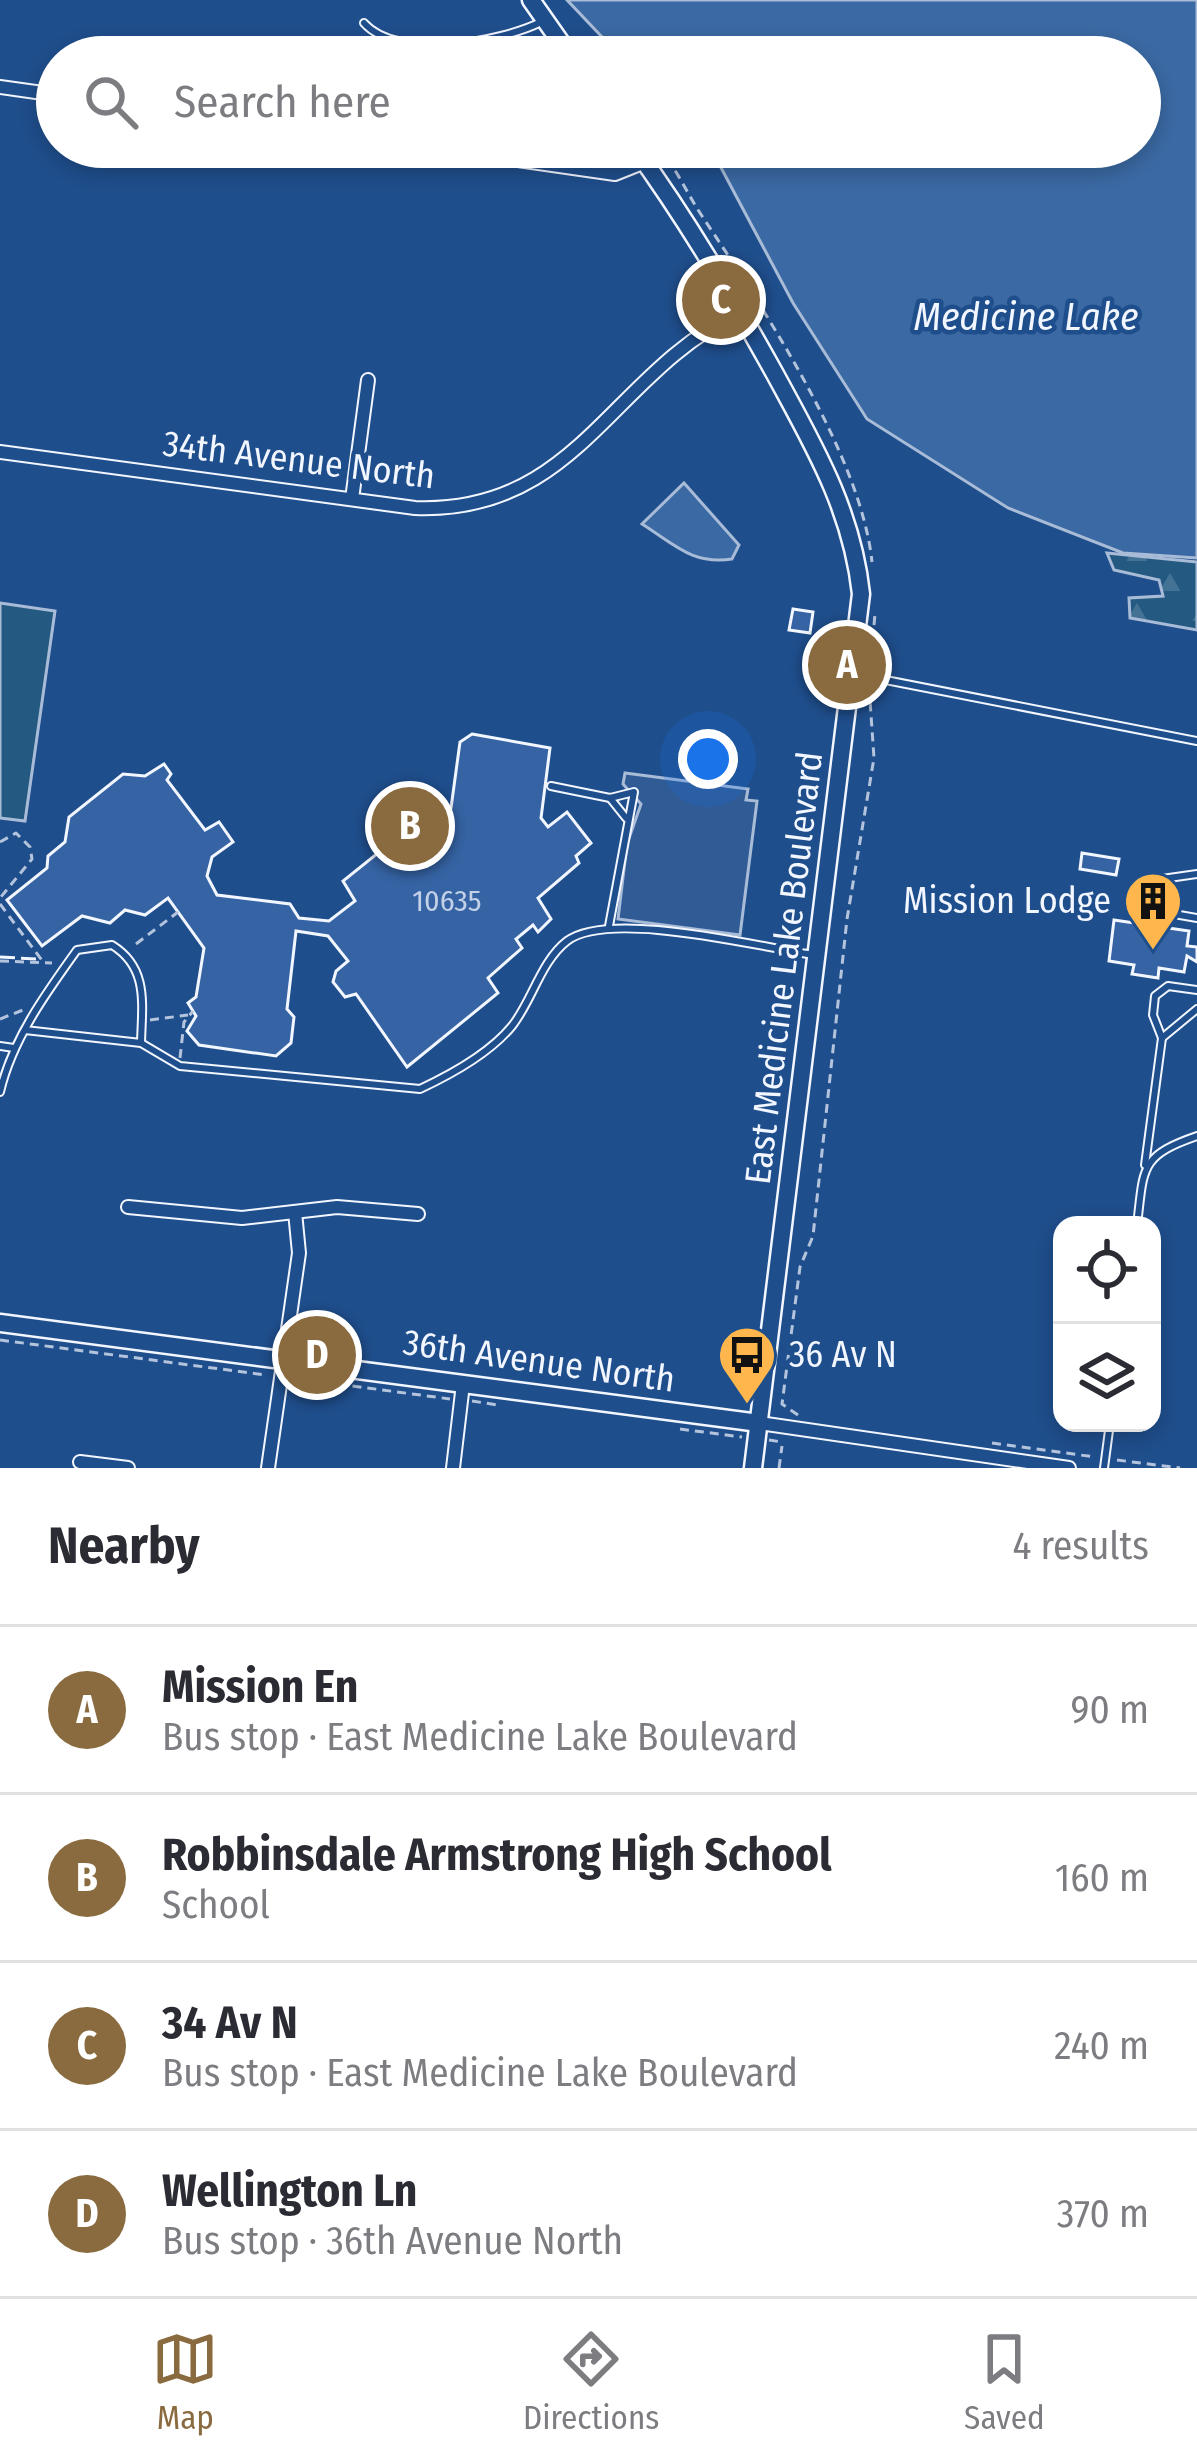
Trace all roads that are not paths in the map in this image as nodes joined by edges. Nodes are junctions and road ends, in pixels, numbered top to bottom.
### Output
1 (531, 0) edge
2 (544, 20) junction
3 (364, 23) dead end
4 (384, 36) edge
5 (499, 36) edge
6 (556, 36) edge
7 (0, 86) edge
8 (36, 91) edge
9 (573, 168) edge
10 (622, 168) edge
11 (650, 168) edge
12 (741, 312) junction
13 (368, 380) dead end
14 (0, 452) edge
15 (352, 499) junction
16 (854, 674) junction
17 (1197, 741) edge
18 (551, 786) dead end
19 (610, 797) junction
20 (627, 819) junction
21 (1197, 874) edge
22 (1197, 904) edge
23 (1194, 917) edge
24 (609, 926) junction
25 (819, 955) junction
26 (1197, 989) edge
27 (1197, 1009) edge
28 (25, 1030) junction
29 (1162, 1038) junction
30 (141, 1043) junction
31 (0, 1046) edge
32 (14, 1048) junction
33 (0, 1089) edge
34 (1197, 1136) edge
35 (1145, 1165) junction
36 (128, 1207) dead end
37 (295, 1212) junction
38 (418, 1214) dead end
39 (1138, 1216) edge
40 (0, 1323) edge
41 (283, 1369) junction
42 (463, 1392) junction
43 (758, 1431) junction
44 (1109, 1432) edge
45 (80, 1462) dead end
46 (128, 1468) edge
47 (268, 1468) edge
48 (453, 1468) edge
49 (753, 1468) edge
50 (1069, 1468) edge
51 (1104, 1468) edge

1 - 2 street
2 - 5 lane
2 - 6 street
3 - 4 lane
7 - 8 street
9 - 10 street
11 - 12 street, East Medicine Lake Boulevard
12 - 15 street, 34th Avenue North
12 - 16 street, East Medicine Lake Boulevard
13 - 15 street
14 - 15 street, 34th Avenue North
16 - 17 lane
16 - 25 street, East Medicine Lake Boulevard
18 - 19 lane
19 - 20 lane
19 - 20 lane
20 - 24 lane
21 - 23 lane
22 - 23 lane
24 - 25 lane
24 - 30 lane
25 - 43 street, East Medicine Lake Boulevard
26 - 29 lane
27 - 29 lane
28 - 30 lane
28 - 30 lane
28 - 32 lane
29 - 35 lane
31 - 32 lane
32 - 33 lane
34 - 35 lane
35 - 39 lane
36 - 37 street
37 - 38 street
37 - 41 street
40 - 41 street, 36th Avenue North
41 - 42 street, 36th Avenue North
41 - 47 street
42 - 43 street, 36th Avenue North
42 - 48 street
43 - 49 street, East Medicine Lake Boulevard
43 - 50 street, 36th Avenue North
44 - 51 lane
45 - 46 street

